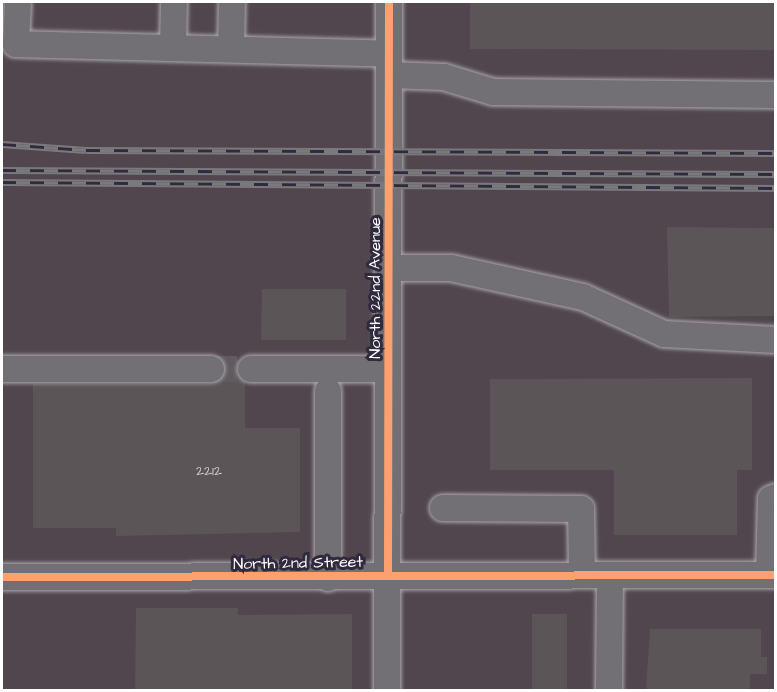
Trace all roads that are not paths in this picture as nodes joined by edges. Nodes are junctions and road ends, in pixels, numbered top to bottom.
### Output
1 (18, 2) edge
2 (174, 2) edge
3 (232, 2) edge
4 (389, 2) edge
5 (173, 48) junction
6 (231, 49) junction
7 (389, 65) junction
8 (776, 95) edge
9 (388, 268) junction
10 (776, 340) edge
11 (2, 369) edge
12 (211, 369) tunnel mouth
13 (251, 369) tunnel mouth
14 (388, 369) junction
15 (327, 392) dead end
16 (776, 497) edge
17 (443, 508) dead end
18 (388, 575) junction
19 (582, 575) junction
20 (610, 575) junction
21 (772, 575) edge
22 (2, 577) edge
23 (327, 578) junction
24 (387, 690) edge
25 (609, 690) edge

1 - 5 street
2 - 5 street
3 - 6 street
4 - 7 street, North 22nd Avenue
5 - 6 street
6 - 7 street
7 - 8 street
7 - 9 street, North 22nd Avenue
9 - 10 street
9 - 14 street, North 22nd Avenue
11 - 12 street
13 - 14 street
14 - 18 street, North 22nd Avenue
15 - 23 street
16 - 21 street
17 - 19 street
18 - 19 street, North 2nd Street
18 - 23 street, North 2nd Street
18 - 24 street, North 22nd Avenue
19 - 20 street, North 2nd Street
20 - 21 street, North 2nd Street
20 - 25 street
22 - 23 street, North 2nd Street

